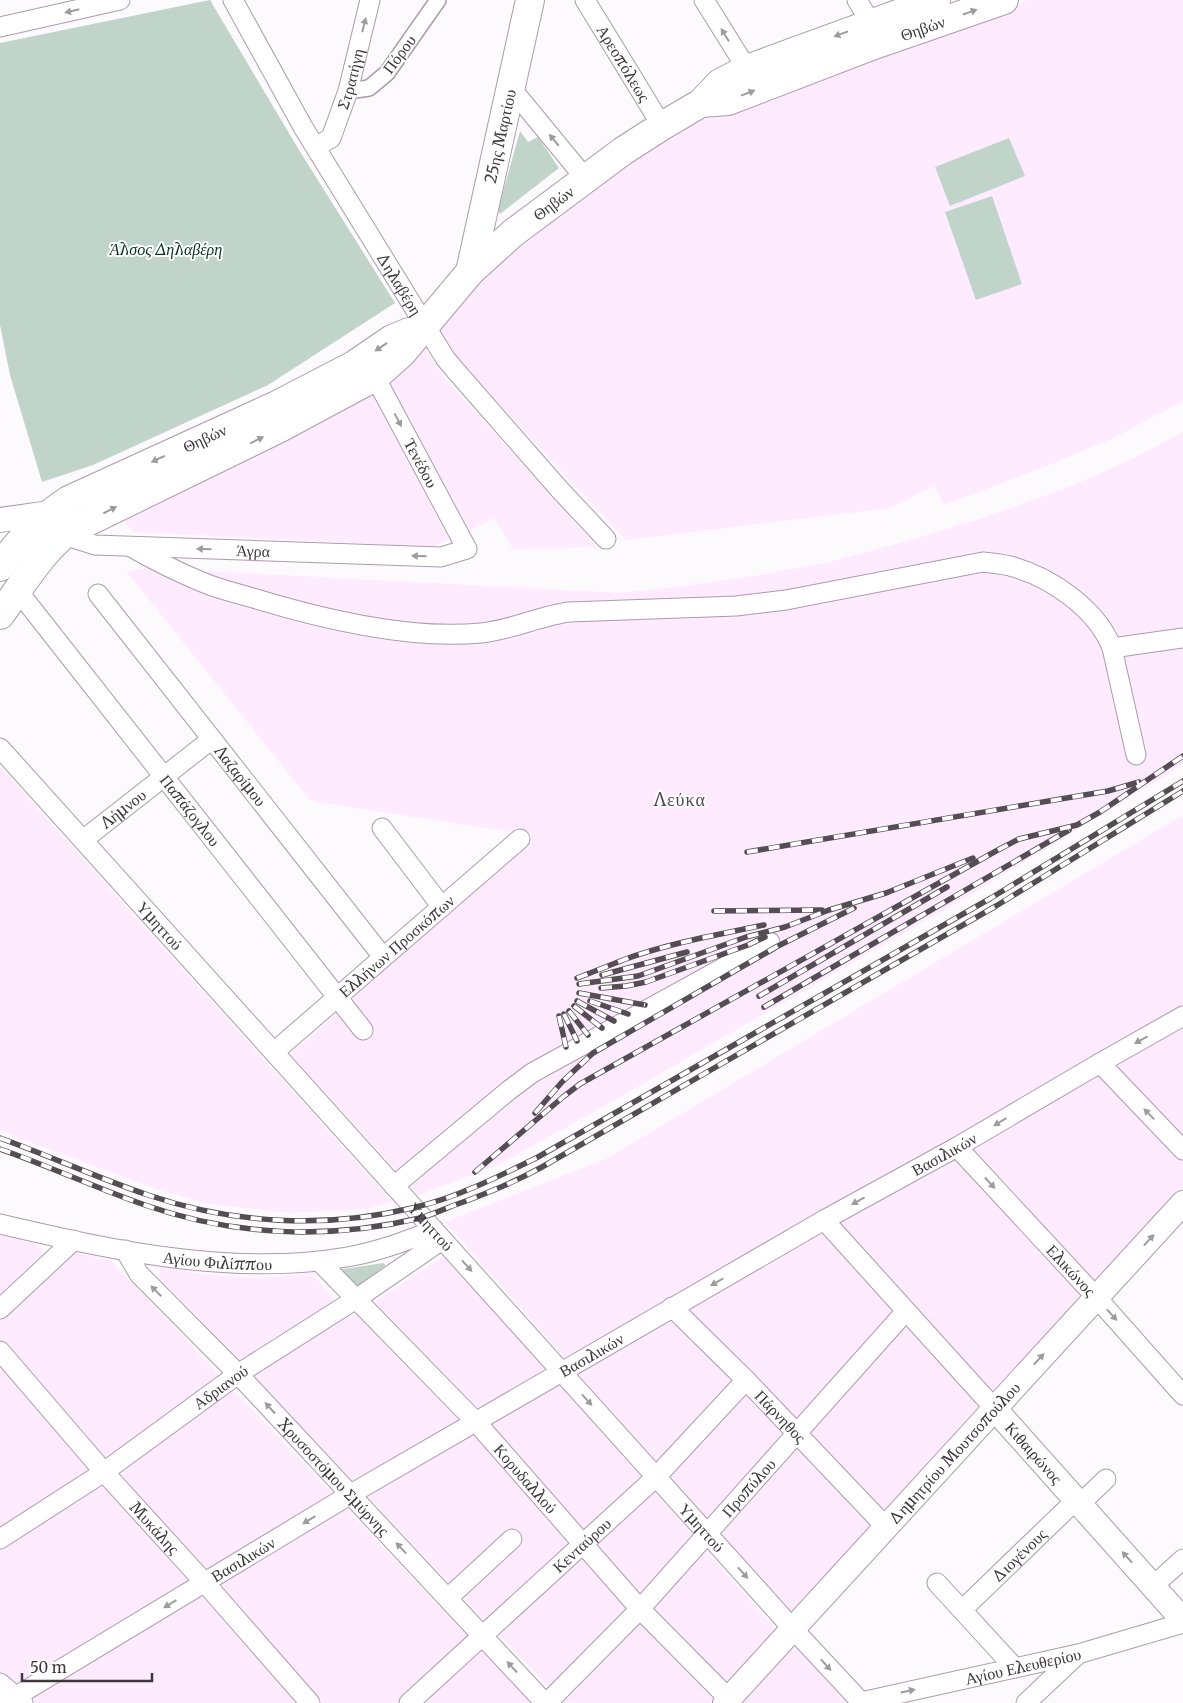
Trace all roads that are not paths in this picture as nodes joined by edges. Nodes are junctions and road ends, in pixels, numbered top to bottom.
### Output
1 (120, 0) edge
2 (233, 0) edge
3 (370, 0) edge
4 (438, 0) edge
5 (530, 0) edge
6 (585, 0) edge
7 (704, 0) edge
8 (857, 0) edge
9 (936, 0) edge
10 (1004, 0) edge
11 (871, 23) junction
12 (0, 27) edge
13 (747, 69) junction
14 (511, 88) junction
15 (348, 91) junction
16 (701, 103) junction
17 (662, 126) junction
18 (316, 147) junction
19 (585, 178) junction
20 (470, 272) junction
21 (425, 326) junction
22 (375, 377) junction
23 (0, 520) edge
24 (58, 522) junction
25 (606, 539) dead end
26 (131, 547) junction
27 (467, 549) joint
28 (4, 553) edge
29 (25, 581) junction
30 (98, 594) dead end
31 (0, 615) edge
32 (1183, 638) edge
33 (1112, 648) junction
34 (212, 739) junction
35 (0, 748) edge
36 (1136, 755) dead end
37 (164, 776) junction
38 (382, 828) dead end
39 (520, 838) dead end
40 (83, 840) junction
41 (442, 907) junction
42 (770, 942) dead end
43 (383, 958) junction
44 (338, 997) junction
45 (1183, 1016) edge
46 (363, 1030) dead end
47 (274, 1052) junction
48 (1100, 1063) junction
49 (957, 1147) junction
50 (1183, 1150) edge
51 (394, 1186) junction
52 (1183, 1203) edge
53 (824, 1220) junction
54 (0, 1224) edge
55 (438, 1235) junction
56 (74, 1240) junction
57 (125, 1250) junction
58 (320, 1261) junction
59 (1096, 1297) junction
60 (356, 1299) junction
61 (672, 1308) junction
62 (0, 1309) edge
63 (906, 1311) junction
64 (0, 1351) edge
65 (562, 1373) junction
66 (238, 1374) junction
67 (746, 1380) junction
68 (1183, 1395) edge
69 (994, 1408) junction
70 (476, 1422) junction
71 (797, 1434) junction
72 (104, 1472) junction
73 (656, 1477) junction
74 (1106, 1479) dead end
75 (351, 1494) junction
76 (1078, 1502) junction
77 (886, 1527) junction
78 (708, 1535) junction
79 (0, 1539) edge
80 (512, 1539) dead end
81 (584, 1544) junction
82 (1183, 1559) edge
83 (205, 1583) junction
84 (937, 1583) dead end
85 (1153, 1586) junction
86 (448, 1598) junction
87 (640, 1609) junction
88 (962, 1610) junction
89 (1183, 1621) edge
90 (793, 1629) junction
91 (482, 1635) junction
92 (1078, 1654) junction
93 (1015, 1668) junction
94 (0, 1683) edge
95 (1034, 1700) edge
96 (14, 1701) edge
97 (727, 1701) edge
98 (861, 1702) edge
99 (310, 1703) edge
100 (409, 1703) edge
101 (546, 1703) edge

1 -> 12 street
2 - 18 street, Δηλαβέρη
15 -> 3 street, Στρατήγη
4 - 15 street, Πόρου
5 - 14 main road, 25ης Μαρτίου
6 - 17 street, Αρεοπόλεως
13 -> 7 street
8 - 11 street
9 - 11 main road, Θηβών
16 -> 10 main road, Θηβών
11 -> 13 main road, Θηβών
13 - 16 main road, Θηβών
19 -> 14 street
14 - 20 main road, 25ης Μαρτίου
15 - 18 street, Στρατήγη
16 - 17 main road, Θηβών
17 - 19 main road, Θηβών
18 - 21 street, Δηλαβέρη
19 - 20 main road, Θηβών
20 - 21 main road, Θηβών
21 - 22 main road, Θηβών
21 -> 24 main road, Θηβών
21 - 25 street, Δηλαβέρη
24 -> 22 main road, Θηβών
22 -> 27 street, Τενέδου
23 - 24 street
24 - 26 street, Άγρα
24 - 28 main road, Θηβών
24 - 29 main road, Θηβών
27 -> 26 street, Άγρα
26 - 33 street
28 - 29 street
29 - 31 main road, Θηβών
29 - 37 street, Παπάζογλου
30 - 34 street, Λαζαρίμου
32 - 33 street
33 - 36 street
34 - 37 street, Λήμνου
34 - 43 street, Λαζαρίμου
35 - 40 street, Υμηττού
37 - 40 street, Λήμνου
37 - 44 street, Παπάζογλου
38 - 41 street
39 - 41 street, Ελλήνων Προσκόπων
40 - 47 street, Υμηττού
41 - 43 street, Ελλήνων Προσκόπων
42 - 51 street
43 - 44 street, Ελλήνων Προσκόπων
44 - 46 street, Παπάζογλου
44 - 47 street, Ελλήνων Προσκόπων
45 -> 48 street, Βασιλικών
47 - 51 street, Υμηττού
48 -> 49 street, Βασιλικών
50 -> 48 street
49 -> 53 street, Βασιλικών
49 -> 59 street, Ελικώνος
51 - 55 street, Υμηττού
59 -> 52 street, Δημητρίου Μουτσοπούλου
53 -> 61 street, Βασιλικών
53 - 63 street, Κιθαιρώνος
54 - 56 street, Αγίου Φιλίππου
55 - 58 street, Αγίου Φιλίππου
55 - 60 street, Αδριανού
55 -> 65 street, Υμηττού
56 - 57 street, Αγίου Φιλίππου
56 - 62 street
57 - 58 street, Αγίου Φιλίππου
66 -> 57 street, Χρυσοστόμου Σμύρνης
58 - 60 street, Κορυδαλλού
59 -> 68 street, Ελικώνος
69 -> 59 street, Δημητρίου Μουτσοπούλου
60 - 66 street, Αδριανού
60 - 70 street, Κορυδαλλού
61 - 65 street, Βασιλικών
61 - 67 street, Πάρνηθος
63 - 69 street, Κιθαιρώνος
63 - 71 street, Προπύλου
64 - 72 street, Μυκάλης
65 - 70 street, Βασιλικών
65 -> 73 street, Υμηττού
66 - 72 street, Αδριανού
75 -> 66 street, Χρυσοστόμου Σμύρνης
67 - 71 street, Πάρνηθος
67 - 73 street, Κενταύρου
69 - 76 street, Κιθαιρώνος
69 - 77 street, Δημητρίου Μουτσοπούλου
70 - 75 street, Βασιλικών
70 - 81 street, Κορυδαλλού
71 - 77 street, Πάρνηθος
71 - 78 street, Προπύλου
72 - 79 street, Αδριανού
72 - 83 street, Μυκάλης
73 - 78 street, Υμηττού
73 - 81 street, Κενταύρου
74 - 76 street, Διογένους
75 -> 83 street, Βασιλικών
86 -> 75 street, Χρυσοστόμου Σμύρνης
85 -> 76 street, Κιθαιρώνος
76 - 88 street, Διογένους
77 - 90 street, Δημητρίου Μουτσοπούλου
78 - 87 street, Προπύλου
78 -> 90 street, Υμηττού
80 - 86 street
81 - 87 street, Κορυδαλλού
81 - 91 street, Κενταύρου
82 - 85 street
83 -> 96 street, Βασιλικών
83 - 99 street, Μυκάλης
84 - 88 street
85 - 89 street, Κιθαιρώνος
86 - 91 street, Χρυσοστόμου Σμύρνης
87 - 97 street, Κορυδαλλού
87 - 101 street, Προπύλου
88 - 93 street
89 - 92 street, Αγίου Ελευθερίου
90 - 97 street, Δημητρίου Μουτσοπούλου
90 -> 98 street, Υμηττού
91 - 100 street, Κενταύρου
101 -> 91 street, Χρυσοστόμου Σμύρνης
92 - 93 street, Αγίου Ελευθερίου
92 - 95 street
98 -> 93 street, Αγίου Ελευθερίου
94 - 96 street

